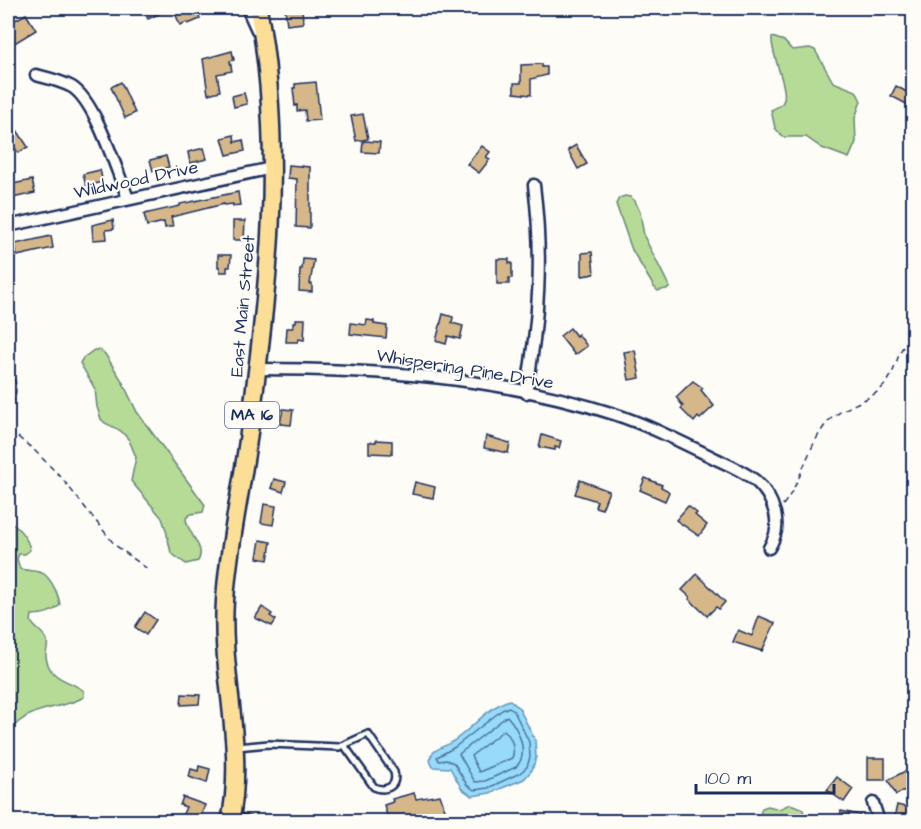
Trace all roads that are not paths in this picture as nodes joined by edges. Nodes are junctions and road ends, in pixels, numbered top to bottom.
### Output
1 (247, 8) edge
2 (258, 8) edge
3 (266, 52) junction
4 (36, 75) dead end
5 (272, 168) junction
6 (534, 185) dead end
7 (128, 198) junction
8 (8, 226) edge
9 (258, 369) junction
10 (526, 393) junction
11 (769, 548) dead end
12 (344, 745) junction
13 (235, 747) junction
14 (873, 803) dead end
15 (230, 817) edge
16 (253, 822) edge
17 (877, 822) edge

1 - 3 street
2 - 3 main road, East Main Street / MA 16
3 - 5 main road, East Main Street / MA 16
4 - 7 street
5 - 7 street, Wildwood Drive
5 - 9 main road, East Main Street / MA 16
6 - 10 street
7 - 8 street, Wildwood Drive
9 - 10 street, Whispering Pine Drive
9 - 13 main road, East Main Street / MA 16
10 - 11 street, Whispering Pine Drive
12 - 12 lane
12 - 13 lane
13 - 15 main road, East Main Street / MA 16
14 - 17 street
15 - 16 lane

